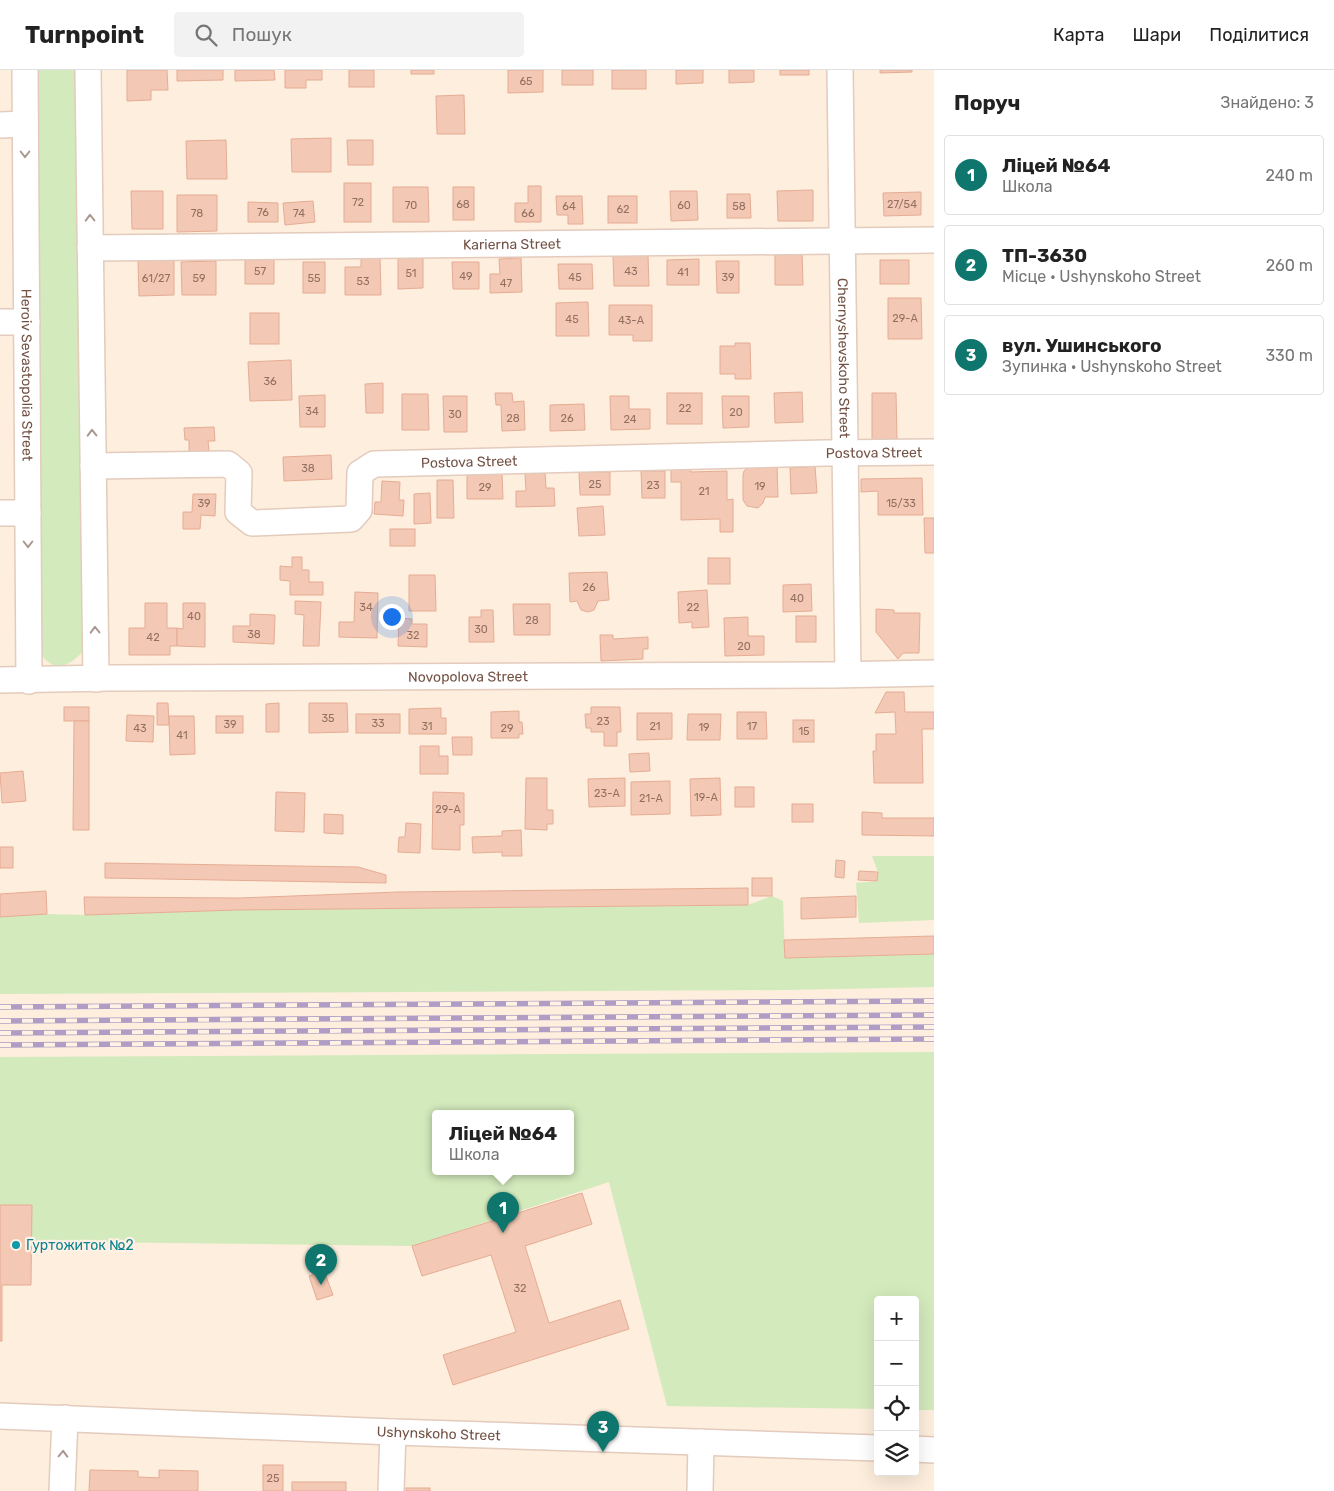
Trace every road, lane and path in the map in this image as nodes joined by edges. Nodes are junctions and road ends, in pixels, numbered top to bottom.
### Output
1 (25, 70) edge
2 (88, 70) edge
3 (840, 70) edge
4 (25, 124) junction
5 (0, 125) edge
6 (843, 240) junction
7 (934, 240) edge
8 (90, 248) junction
9 (0, 322) edge
10 (26, 322) junction
11 (934, 452) edge
12 (844, 453) junction
13 (93, 466) junction
14 (0, 513) edge
15 (28, 513) junction
16 (934, 673) edge
17 (848, 674) junction
18 (96, 679) junction
19 (0, 680) edge
20 (29, 681) junction
21 (0, 1416) edge
22 (65, 1418) junction
23 (393, 1432) junction
24 (702, 1442) junction
25 (874, 1448) edge
26 (919, 1449) edge
27 (934, 1450) edge
28 (62, 1491) edge
29 (391, 1491) edge
30 (700, 1491) edge

1 - 4 street, Heroiv Sevastopolia Street
8 -> 2 street
3 - 6 street, Chernyshevskoho Street
4 - 5 street
4 -> 10 street, Heroiv Sevastopolia Street
6 - 7 street, Karierna Street
6 - 8 street, Karierna Street
6 - 12 street, Chernyshevskoho Street
13 -> 8 street
9 - 10 street
10 - 15 street, Heroiv Sevastopolia Street
11 - 12 street, Postova Street
12 - 13 street, Postova Street
12 - 17 street, Chernyshevskoho Street
18 -> 13 street
14 - 15 street
15 -> 20 street, Heroiv Sevastopolia Street
16 - 17 street, Novopolova Street
17 - 18 street, Novopolova Street
18 - 20 street, Novopolova Street
19 - 20 street, Novopolova Street
21 - 22 street, Ushynskoho Street
22 - 23 street, Ushynskoho Street
28 -> 22 street
23 - 24 street, Ushynskoho Street
23 - 29 street
24 - 25 street, Ushynskoho Street
24 - 30 street
26 - 27 street

